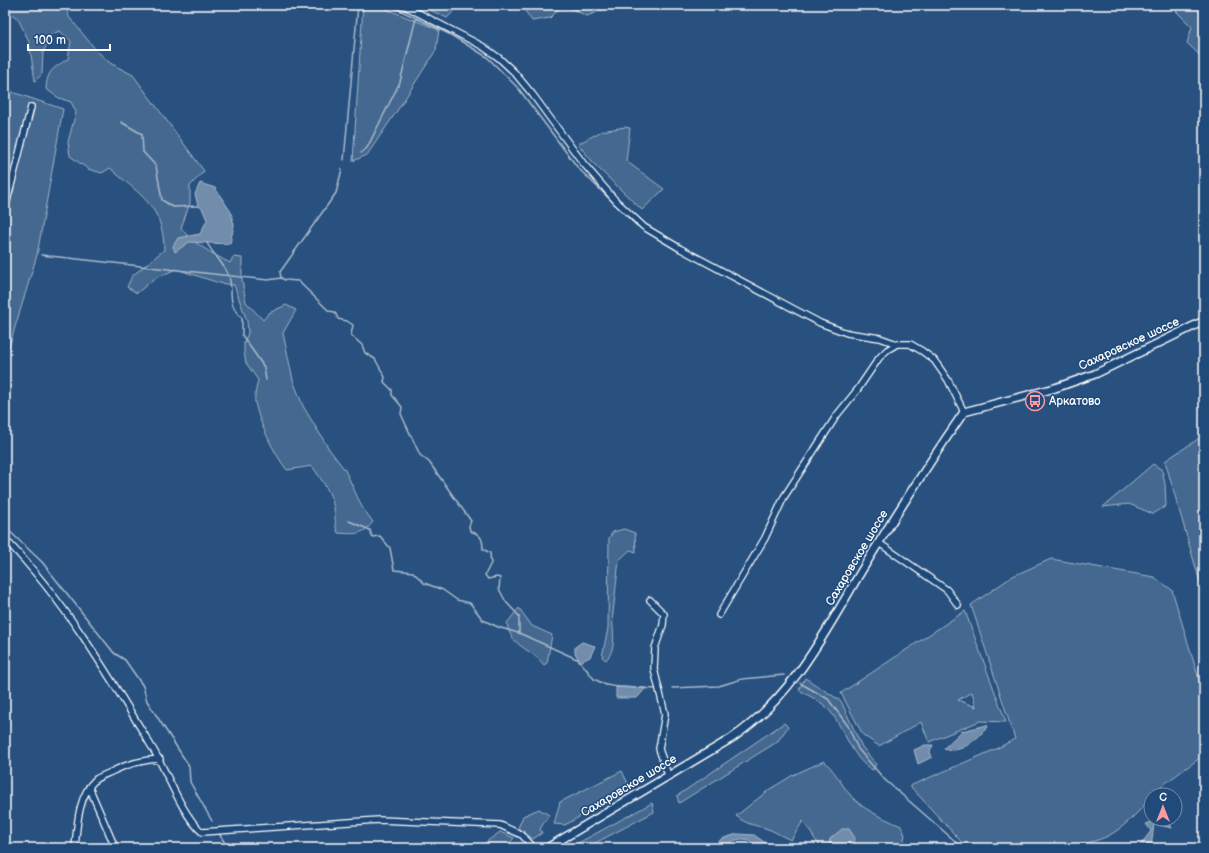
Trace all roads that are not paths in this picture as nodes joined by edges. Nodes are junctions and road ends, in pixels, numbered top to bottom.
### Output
1 (403, 5) edge
2 (31, 107) dead end
3 (5, 209) edge
4 (1204, 321) edge
5 (897, 344) junction
6 (964, 412) junction
7 (5, 539) edge
8 (879, 543) junction
9 (650, 600) dead end
10 (958, 605) dead end
11 (719, 615) dead end
12 (160, 759) junction
13 (668, 775) junction
14 (89, 787) junction
15 (114, 845) dead end
16 (75, 848) edge
17 (534, 848) edge
18 (546, 848) edge

1 - 5 street
2 - 3 street
4 - 6 main road, Сахаровское шоссе
5 - 6 street
5 - 11 street
6 - 8 main road, Сахаровское шоссе
7 - 12 street
8 - 10 street
8 - 13 main road, Сахаровское шоссе
9 - 13 street
12 - 14 street
12 - 17 street
13 - 18 main road, Сахаровское шоссе
14 - 15 street
14 - 16 street

